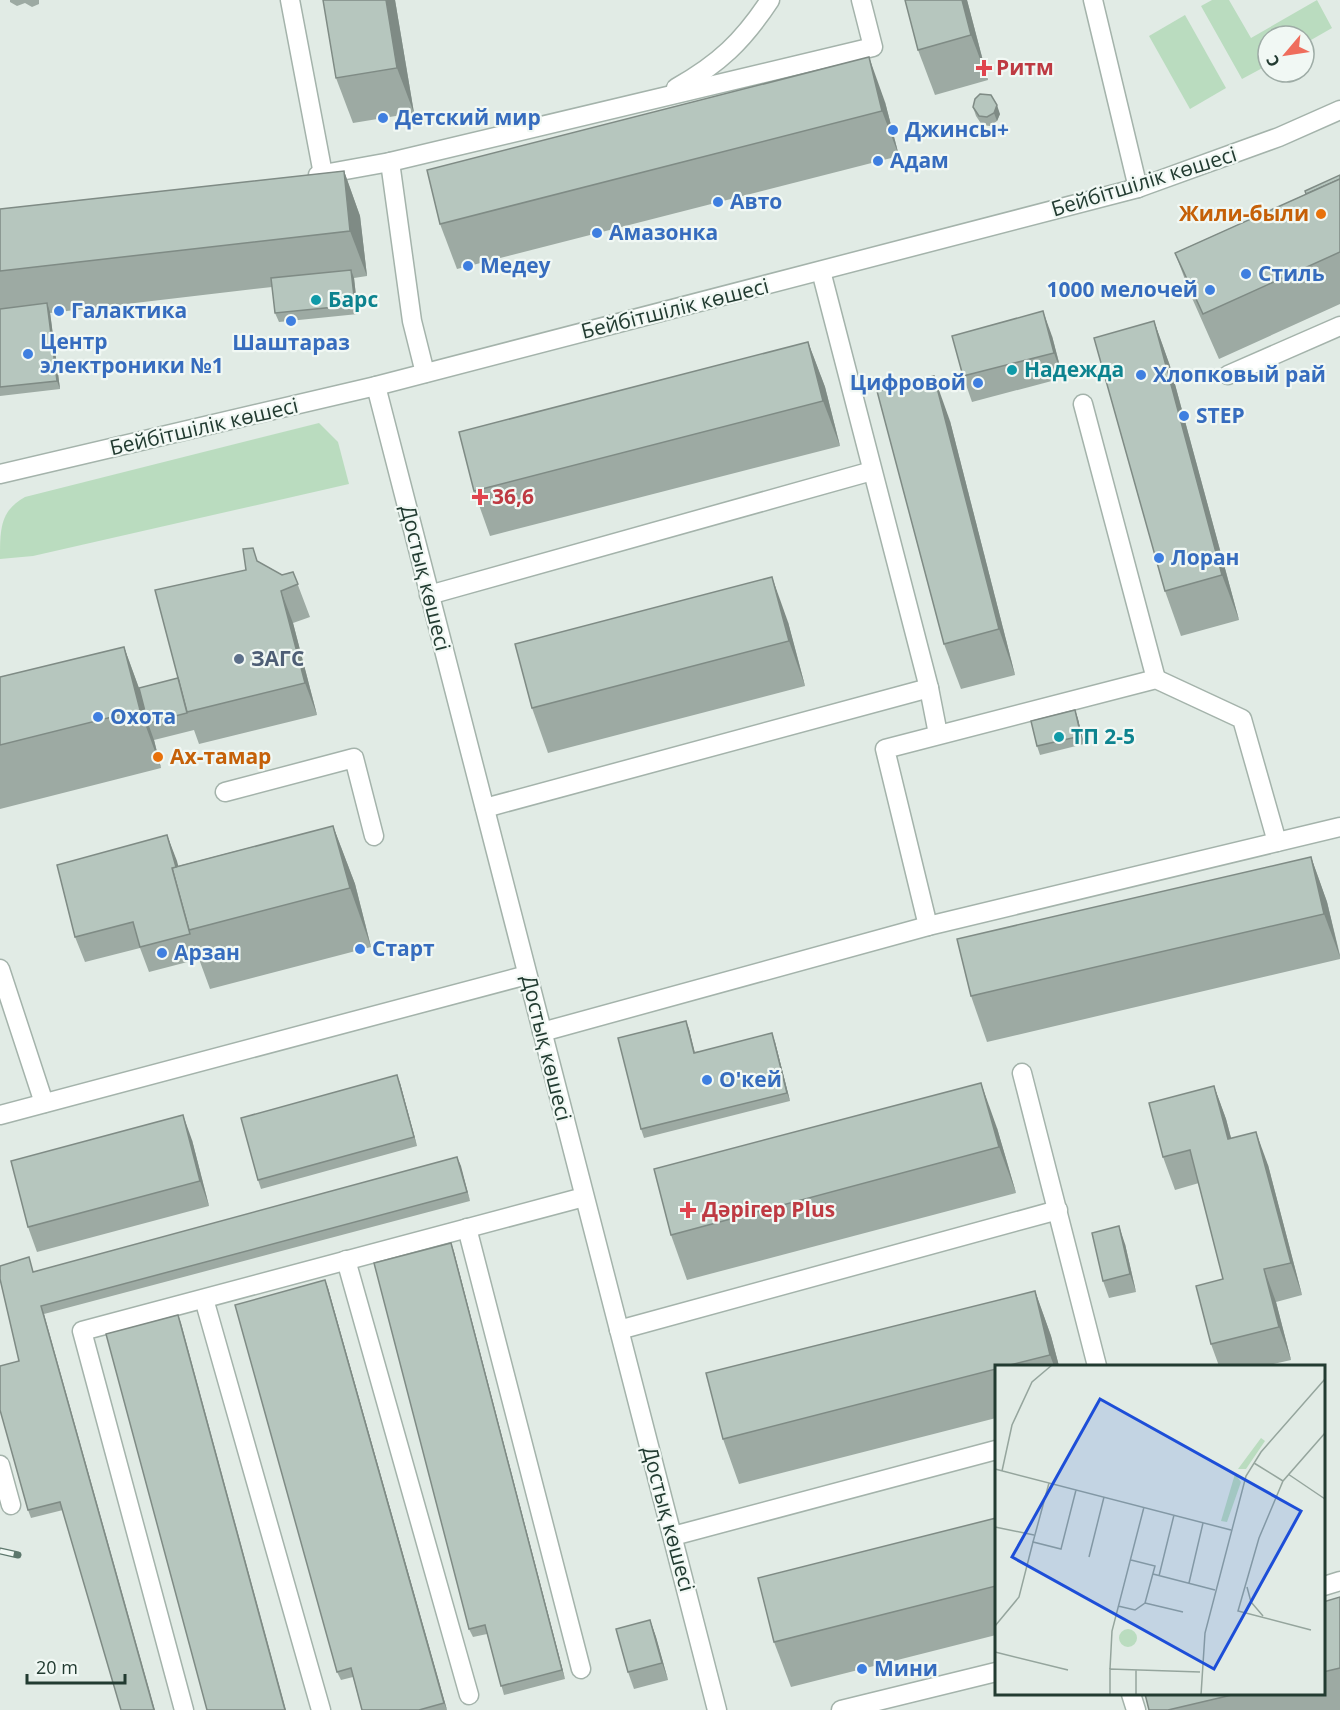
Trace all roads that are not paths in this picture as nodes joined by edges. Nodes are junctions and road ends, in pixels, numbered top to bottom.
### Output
1 (290, 0) edge
2 (770, 0) edge
3 (861, 0) edge
4 (1093, 0) edge
5 (653, 100) junction
6 (1340, 110) edge
7 (390, 162) junction
8 (323, 174) junction
9 (300, 177) edge
10 (1138, 188) junction
11 (821, 271) junction
12 (1340, 326) edge
13 (425, 373) junction
14 (1228, 375) dead end
15 (376, 386) junction
16 (1083, 404) dead end
17 (872, 471) junction
18 (0, 474) edge
19 (429, 595) junction
20 (1156, 679) junction
21 (929, 688) junction
22 (938, 734) junction
23 (225, 792) dead end
24 (485, 808) junction
25 (1340, 827) edge
26 (374, 836) dead end
27 (1277, 842) junction
28 (928, 926) junction
29 (0, 969) edge
30 (527, 975) junction
31 (542, 1032) junction
32 (1022, 1073) dead end
33 (44, 1103) junction
34 (0, 1115) edge
35 (584, 1197) junction
36 (1058, 1210) junction
37 (467, 1228) junction
38 (346, 1260) junction
39 (204, 1299) junction
40 (619, 1330) junction
41 (1097, 1365) edge
42 (995, 1450) edge
43 (0, 1465) edge
44 (11, 1505) dead end
45 (674, 1536) junction
46 (1340, 1581) edge
47 (1325, 1585) edge
48 (582, 1669) dead end
49 (995, 1672) edge
50 (469, 1695) dead end
51 (1131, 1695) edge
52 (184, 1710) edge
53 (321, 1710) edge
54 (717, 1710) edge
55 (841, 1710) edge
56 (1136, 1710) edge

1 - 8 street
2 - 5 street
3 - 5 street
4 - 10 street
5 - 7 street
6 - 10 street, Бейбітшілік көшесі
7 - 8 street
7 - 13 street
8 - 9 street
10 - 11 street, Бейбітшілік көшесі
11 - 13 street, Бейбітшілік көшесі
11 - 17 street
12 - 14 street
13 - 15 street, Бейбітшілік көшесі
15 - 18 street, Бейбітшілік көшесі
15 - 19 street, Достық көшесі
16 - 20 street
17 - 19 street
17 - 21 street
19 - 24 street, Достық көшесі
20 - 22 street
20 - 27 street
21 - 22 street
21 - 24 street
22 - 28 street
23 - 26 street
24 - 30 street, Достық көшесі
25 - 27 street
27 - 28 street
28 - 31 street
29 - 33 street
30 - 31 street, Достық көшесі
30 - 33 street
31 - 35 street, Достық көшесі
32 - 36 street
33 - 34 street
35 - 37 street
35 - 40 street, Достық көшесі
36 - 40 street
36 - 41 street
37 - 38 street
37 - 48 street
38 - 39 street
38 - 50 street
39 - 52 street
39 - 53 street
40 - 45 street, Достық көшесі
42 - 45 street
43 - 44 street
45 - 54 street, Достық көшесі
46 - 47 street
49 - 55 street
51 - 56 street

